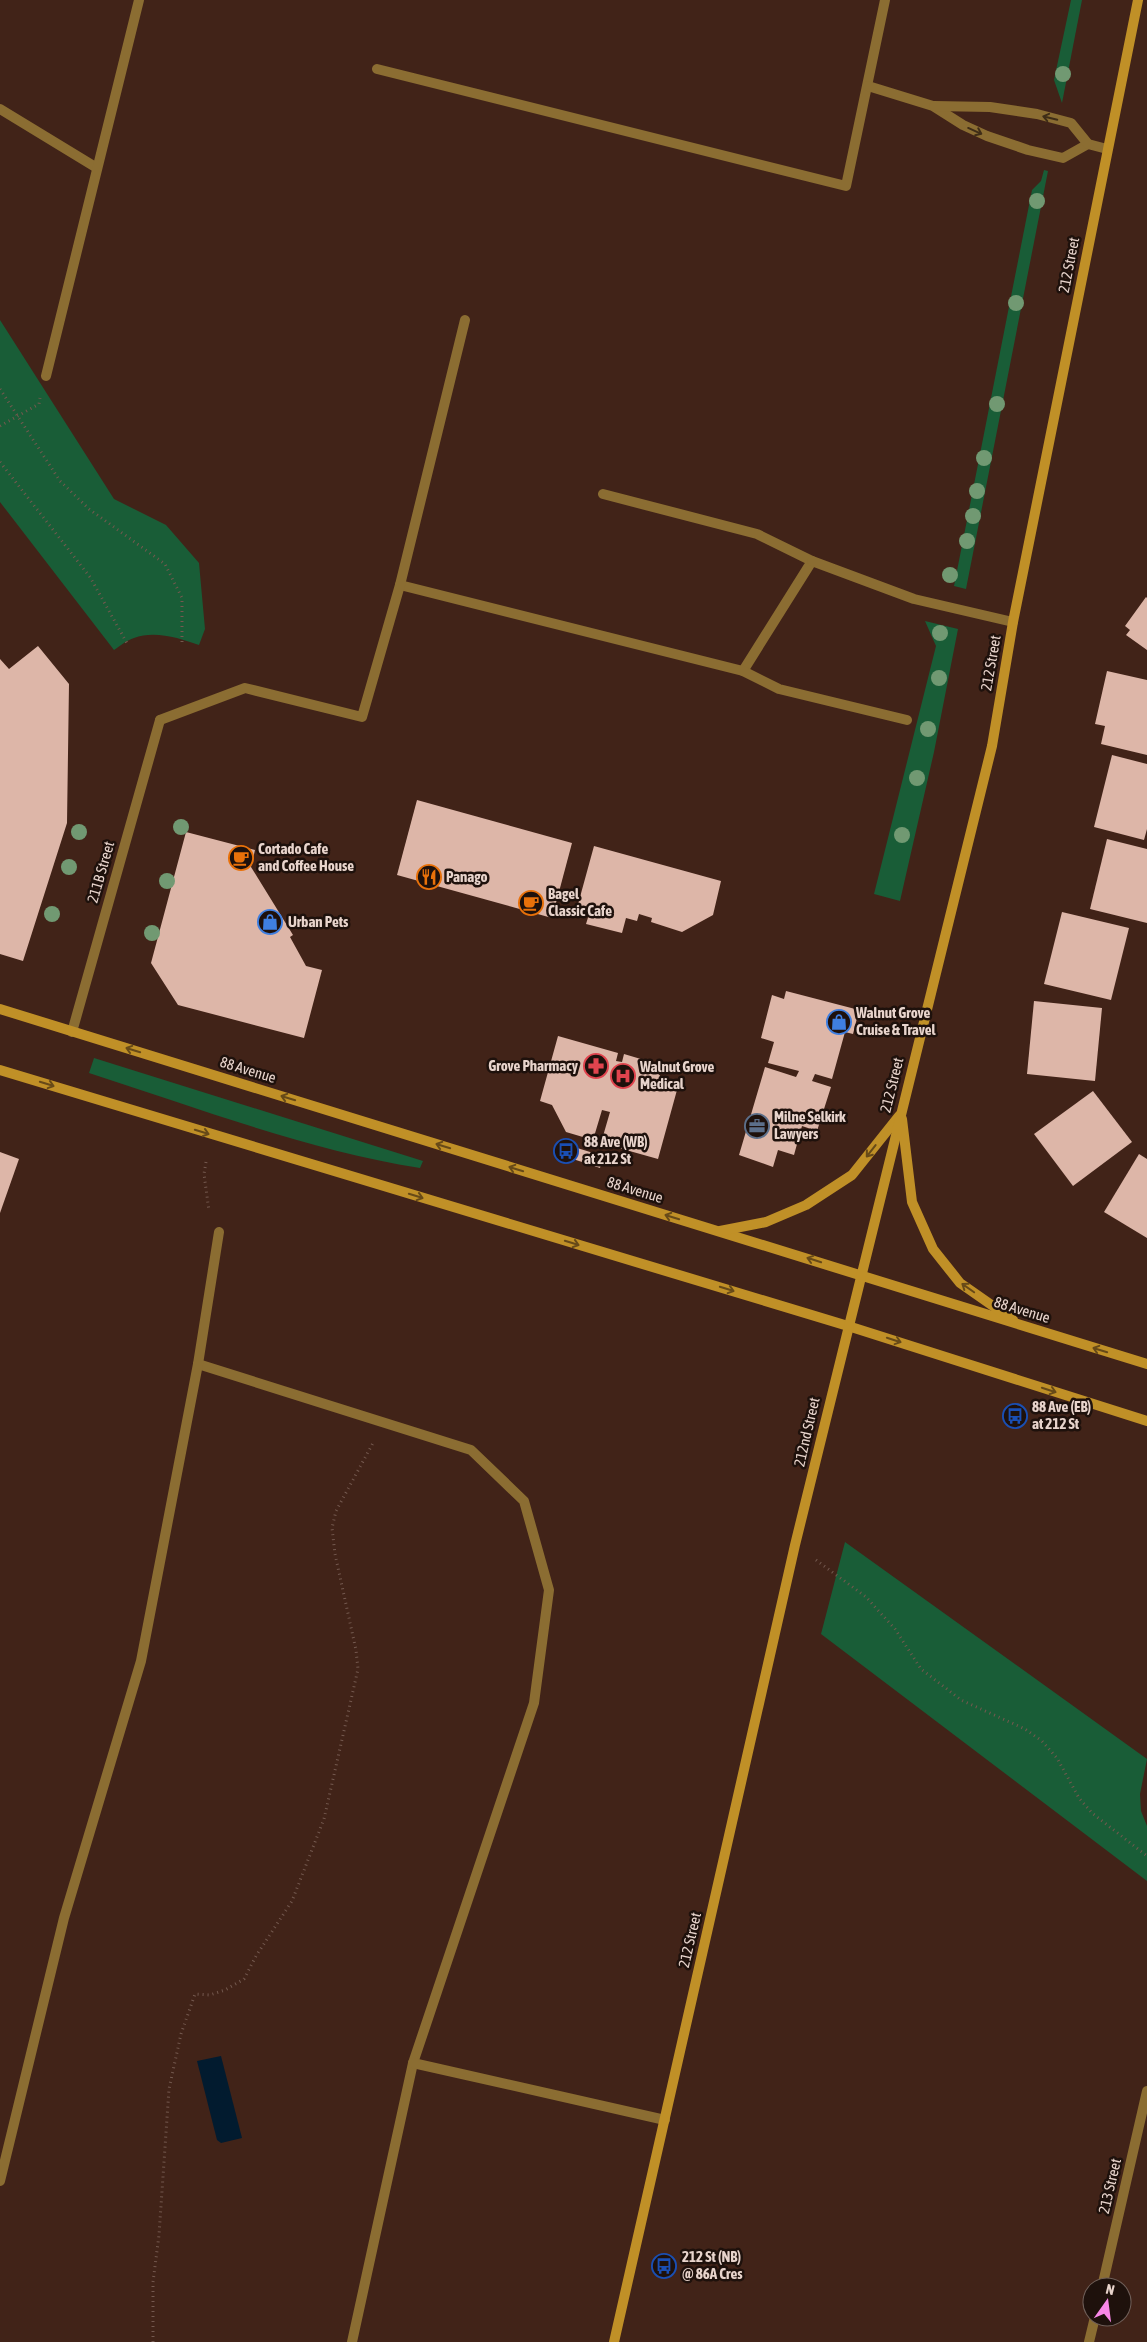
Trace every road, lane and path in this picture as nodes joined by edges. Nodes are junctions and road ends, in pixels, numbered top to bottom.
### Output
1 (139, 0) edge
2 (885, 0) edge
3 (1138, 0) edge
4 (377, 69) dead end
5 (868, 86) junction
6 (933, 106) junction
7 (0, 109) edge
8 (1088, 144) junction
9 (1107, 149) junction
10 (97, 168) junction
11 (465, 320) dead end
12 (46, 376) dead end
13 (0, 389) edge
14 (26, 412) dead end
15 (18, 416) junction
16 (0, 426) edge
17 (0, 462) edge
18 (603, 494) dead end
19 (812, 561) junction
20 (400, 585) junction
21 (1013, 622) junction
22 (182, 643) dead end
23 (128, 645) dead end
24 (743, 671) junction
25 (907, 720) dead end
26 (0, 1009) edge
27 (72, 1032) junction
28 (0, 1070) edge
29 (901, 1113) junction
30 (206, 1162) dead end
31 (718, 1231) junction
32 (219, 1232) joint
33 (861, 1275) junction
34 (848, 1326) junction
35 (1022, 1326) junction
36 (198, 1364) junction
37 (1147, 1364) edge
38 (1147, 1421) edge
39 (385, 1422) junction
40 (795, 1545) junction
41 (1147, 1856) edge
42 (413, 2063) junction
43 (1147, 2091) edge
44 (665, 2120) junction
45 (0, 2181) edge
46 (1104, 2277) edge
47 (1093, 2327) edge
48 (153, 2342) edge
49 (352, 2342) edge
50 (614, 2342) edge
51 (1089, 2342) edge

1 - 10 street
2 - 5 street
3 - 9 main road, 212 Street
4 - 5 street
5 - 6 street
8 -> 6 street
6 -> 8 street
7 - 10 street
8 - 9 street
9 - 21 main road, 212 Street
10 - 12 street
11 - 20 street
13 - 15 path
14 - 15 path
15 - 16 path
15 - 22 path
17 - 23 path
18 - 19 street
19 - 21 street
19 - 24 street
20 - 24 street
20 - 27 street, 211B Street
21 - 29 main road, 212 Street
24 - 25 street
26 - 27 main road, 88 Avenue
31 -> 27 main road, 88 Avenue
28 -> 34 main road
29 -> 31 main road
29 - 33 main road, 212 Street
35 -> 29 main road
30 - 32 path
33 -> 31 main road, 88 Avenue
32 - 36 street
33 - 34 main road, 212 Street
33 - 35 main road, 88 Avenue
34 -> 38 main road
34 - 40 main road, 212nd Street
37 -> 35 main road, 88 Avenue
36 - 39 street
36 - 45 street
39 - 42 street
39 - 48 path
40 - 41 path
40 - 44 main road, 212 Street
42 - 44 street
42 - 49 street
43 - 46 street, 213 Street
44 - 50 main road, 212 Street
47 - 51 street

